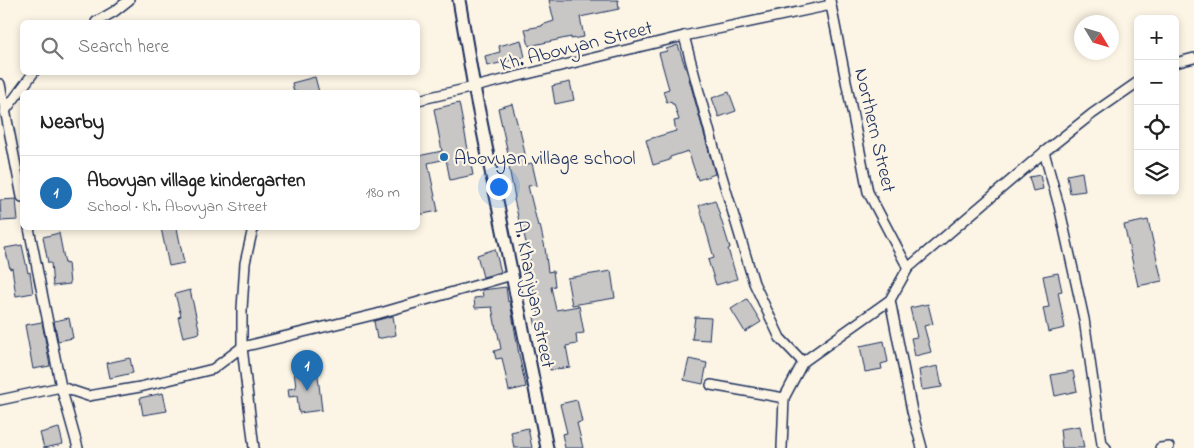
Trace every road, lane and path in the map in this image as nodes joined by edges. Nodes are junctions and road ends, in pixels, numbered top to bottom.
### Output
1 (129, 0) edge
2 (459, 0) edge
3 (830, 3) edge
4 (99, 20) edge
5 (684, 36) junction
6 (1194, 58) edge
7 (1179, 62) edge
8 (32, 75) edge
9 (0, 84) edge
10 (1134, 85) edge
11 (474, 87) junction
12 (21, 90) edge
13 (20, 91) edge
14 (420, 100) edge
15 (5, 111) junction
16 (1044, 152) junction
17 (20, 187) edge
18 (29, 230) edge
19 (253, 230) edge
20 (908, 268) junction
21 (512, 276) junction
22 (890, 300) junction
23 (242, 348) junction
24 (803, 362) junction
25 (711, 385) dead end
26 (62, 387) junction
27 (784, 398) junction
28 (0, 400) edge
29 (78, 448) edge
30 (254, 448) edge
31 (547, 448) edge
32 (782, 448) edge
33 (922, 448) edge
34 (1106, 448) edge

1 - 4 street
2 - 11 street, A. Khanjyan street
3 - 5 street, Kh. Abovyan Street
3 - 20 street, Northern Street
5 - 11 street, Kh. Abovyan Street
5 - 24 street
6 - 7 street
8 - 12 street
9 - 15 street
10 - 16 street
11 - 14 street, Kh. Abovyan Street
11 - 21 street, A. Khanjyan street
13 - 15 street
15 - 17 street
16 - 20 street
16 - 34 street
18 - 26 street
19 - 23 street
20 - 22 street
21 - 23 street
21 - 31 street, A. Khanjyan street
22 - 24 street
22 - 33 street
23 - 26 street
23 - 30 street
24 - 27 street
25 - 27 street
26 - 28 street
26 - 29 street
27 - 32 street

